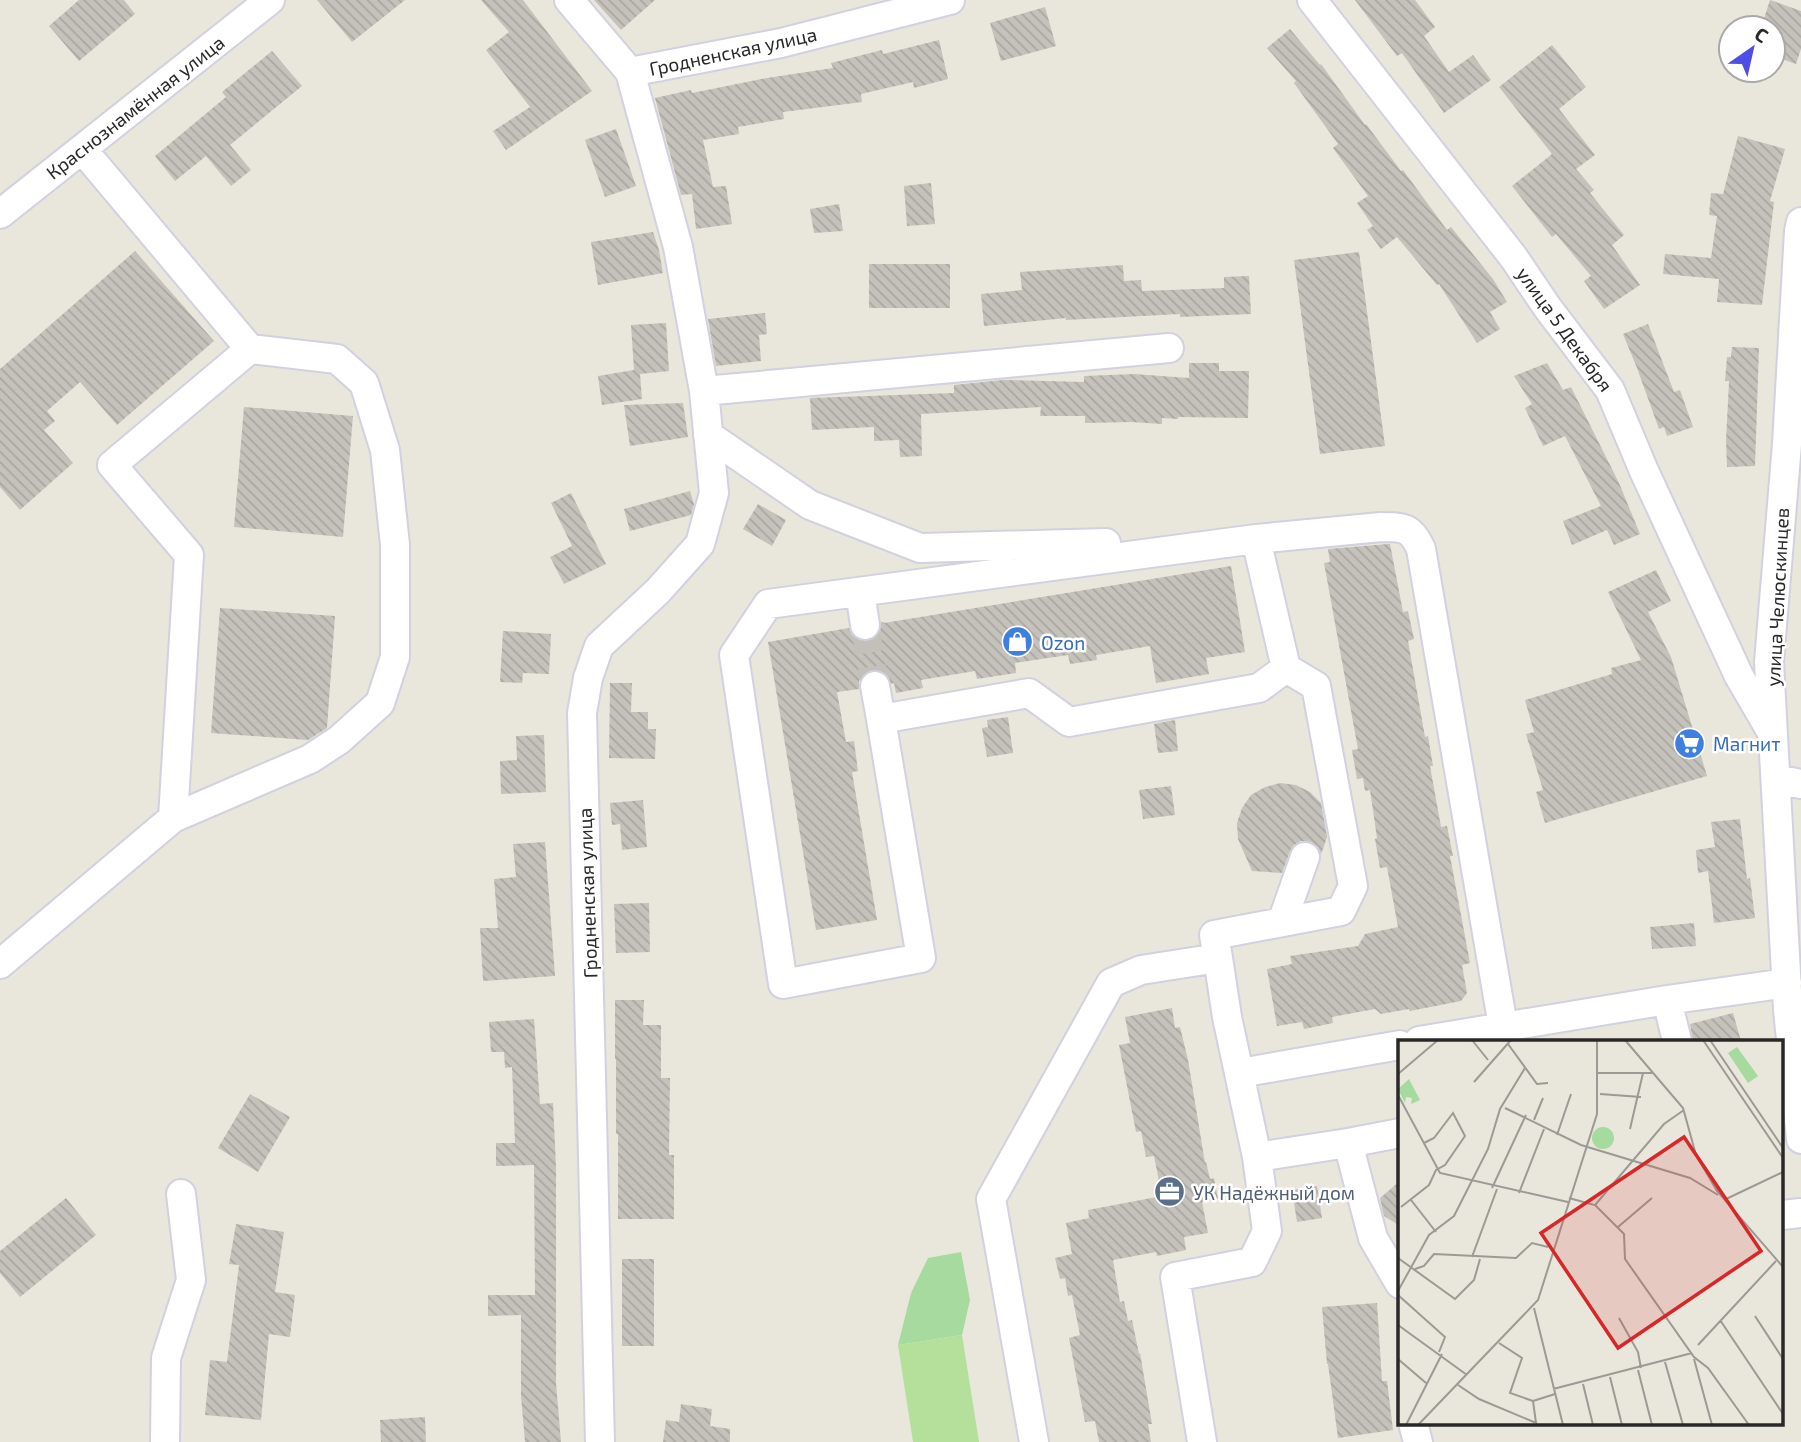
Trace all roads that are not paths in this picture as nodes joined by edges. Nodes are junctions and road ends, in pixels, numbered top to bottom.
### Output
1 (270, 0) edge
2 (569, 0) edge
3 (950, 0) edge
4 (1312, 0) edge
5 (630, 72) junction
6 (82, 149) junction
7 (0, 214) edge
8 (1800, 228) edge
9 (1169, 348) dead end
10 (250, 349) junction
11 (704, 391) junction
12 (708, 435) junction
13 (1256, 538) junction
14 (1789, 563) edge
15 (860, 592) junction
16 (865, 625) tunnel mouth
17 (1286, 668) junction
18 (876, 686) tunnel mouth
19 (881, 719) junction
20 (1773, 735) junction
21 (1789, 781) edge
22 (173, 818) junction
23 (1306, 858) dead end
24 (1282, 922) junction
25 (1217, 958) junction
26 (0, 964) edge
27 (1787, 984) junction
28 (1667, 1000) junction
29 (1503, 1027) junction
30 (1425, 1040) edge
31 (1676, 1040) edge
32 (1398, 1045) edge
33 (1240, 1073) junction
34 (1798, 1082) edge
35 (1398, 1133) edge
36 (1801, 1139) edge
37 (1348, 1143) junction
38 (1257, 1157) junction
39 (181, 1194) dead end
40 (1398, 1281) edge
41 (1413, 1424) edge
42 (165, 1442) edge
43 (600, 1442) edge
44 (1034, 1442) edge
45 (1202, 1442) edge
46 (1418, 1442) edge

1 - 6 street, Краснознамённая улица
2 - 5 street
3 - 5 street, Гродненская улица
4 - 20 street, улица 5 Декабря
5 - 11 street, Гродненская улица
6 - 7 street, Краснознамённая улица
6 - 10 street
8 - 14 street, улица Челюскинцев
9 - 11 street
10 - 22 street
10 - 22 street
11 - 12 street, Гродненская улица
12 - 13 street
12 - 43 street, Гродненская улица
13 - 15 street
13 - 17 street
13 - 29 street
14 - 20 street, улица Челюскинцев
15 - 16 street
15 - 19 street
17 - 19 street
17 - 24 street
18 - 19 street
20 - 21 street, улица Челюскинцев
21 - 27 street, улица Челюскинцев
22 - 26 street
23 - 24 street
24 - 25 street
25 - 33 street
25 - 44 street
27 - 28 street
27 - 34 street, улица Челюскинцев
28 - 29 street
28 - 31 street
29 - 30 street
32 - 33 street
33 - 38 street
34 - 36 street, улица Челюскинцев
35 - 37 street
37 - 38 street
37 - 40 street
38 - 45 street
39 - 42 street
41 - 46 street

